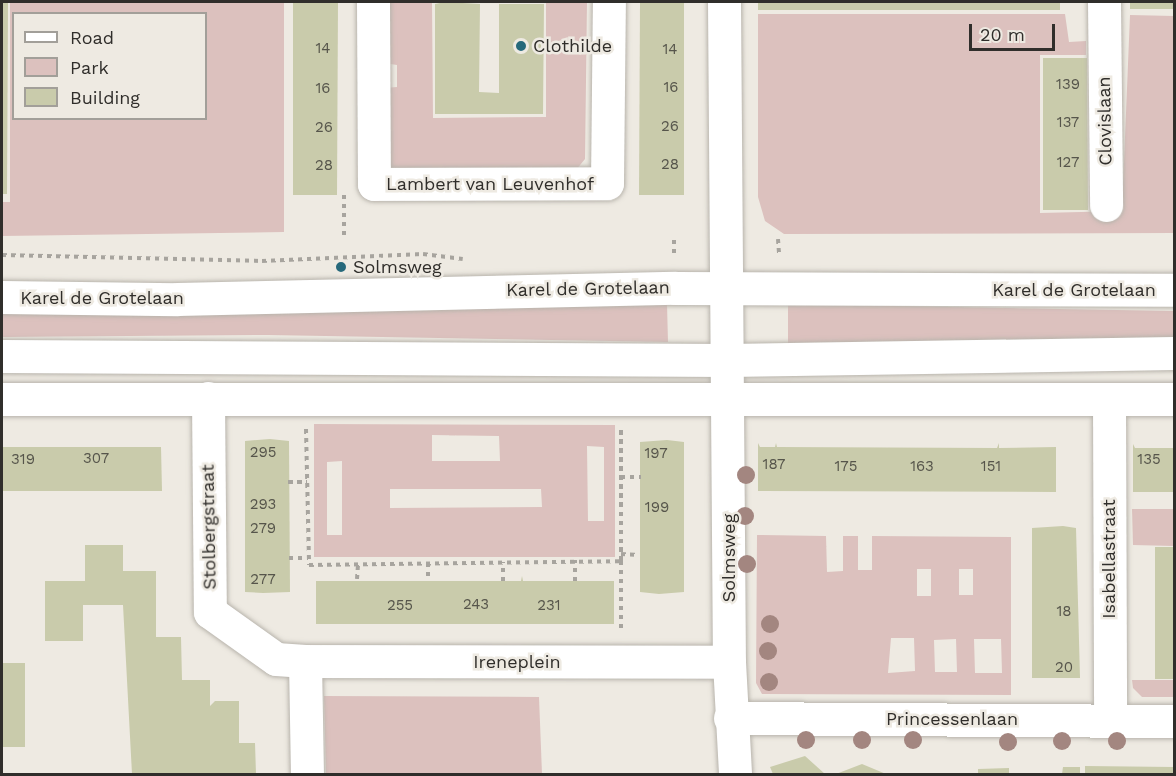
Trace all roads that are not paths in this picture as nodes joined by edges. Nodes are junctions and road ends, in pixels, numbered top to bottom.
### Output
1 (373, 2) edge
2 (609, 2) edge
3 (724, 2) edge
4 (1104, 2) edge
5 (1106, 205) dead end
6 (728, 289) junction
7 (1174, 290) edge
8 (2, 297) edge
9 (1174, 353) edge
10 (2, 356) edge
11 (728, 360) junction
12 (208, 398) junction
13 (2, 399) edge
14 (1109, 399) junction
15 (1174, 399) edge
16 (728, 400) junction
17 (305, 661) junction
18 (729, 662) junction
19 (730, 718) junction
20 (1110, 720) junction
21 (1174, 720) edge
22 (307, 774) edge
23 (735, 774) edge

1 - 2 street, Lambert van Leuvenhof
3 - 6 street, Solmsweg
4 - 5 street, Clovislaan
6 - 7 street, Karel de Grotelaan
6 - 8 street, Karel de Grotelaan
6 - 11 street, Solmsweg
9 - 11 street
10 - 11 street
11 - 16 street, Solmsweg
12 - 13 street
12 - 16 street
12 - 17 street, Stolbergstraat
14 - 15 street
14 - 16 street
14 - 20 street, Isabellastraat
16 - 18 street, Solmsweg
17 - 18 street, Ireneplein
17 - 22 street
18 - 19 street, Solmsweg
19 - 20 street, Princessenlaan
19 - 23 street
20 - 21 street, Princessenlaan

